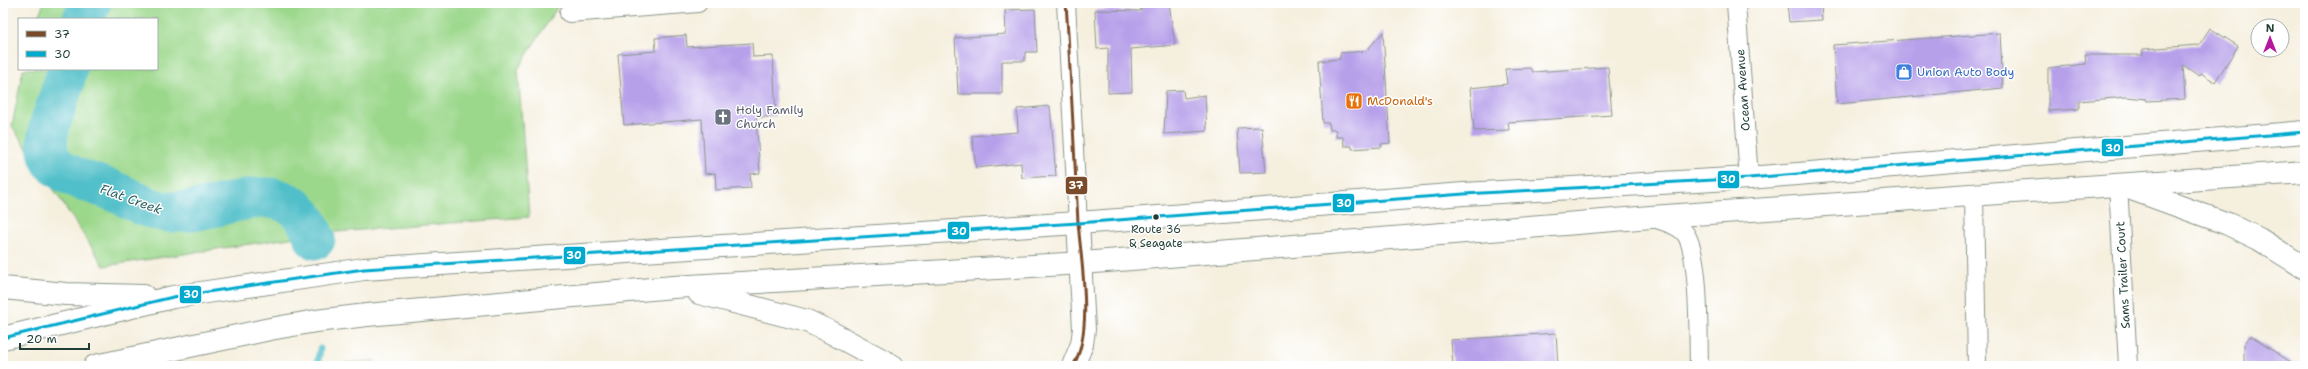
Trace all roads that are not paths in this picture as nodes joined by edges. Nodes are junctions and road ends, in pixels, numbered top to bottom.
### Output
1 (698, 3) edge
2 (1066, 3) edge
3 (1736, 3) edge
4 (569, 13) dead end
5 (2305, 132) edge
6 (2305, 172) edge
7 (1749, 178) junction
8 (2118, 184) junction
9 (1974, 195) junction
10 (1651, 217) junction
11 (1078, 223) junction
12 (1082, 263) junction
13 (2305, 268) edge
14 (3, 288) edge
15 (673, 288) junction
16 (173, 297) junction
17 (3, 338) edge
18 (95, 366) edge
19 (893, 366) edge
20 (1073, 366) edge
21 (1699, 366) edge
22 (1977, 366) edge
23 (2128, 366) edge

1 - 4 street
2 - 11 street
3 - 7 street, Ocean Avenue
5 - 7 highway
6 - 8 highway
7 - 11 highway
8 - 9 highway
8 - 13 highway
8 - 23 street, Sams Trailer Court
9 - 10 highway
9 - 22 street
10 - 12 highway
10 - 21 street
11 - 12 highway
11 - 16 highway
12 - 15 highway
12 - 20 highway
14 - 16 highway
15 - 18 highway
15 - 19 highway
16 - 17 highway

